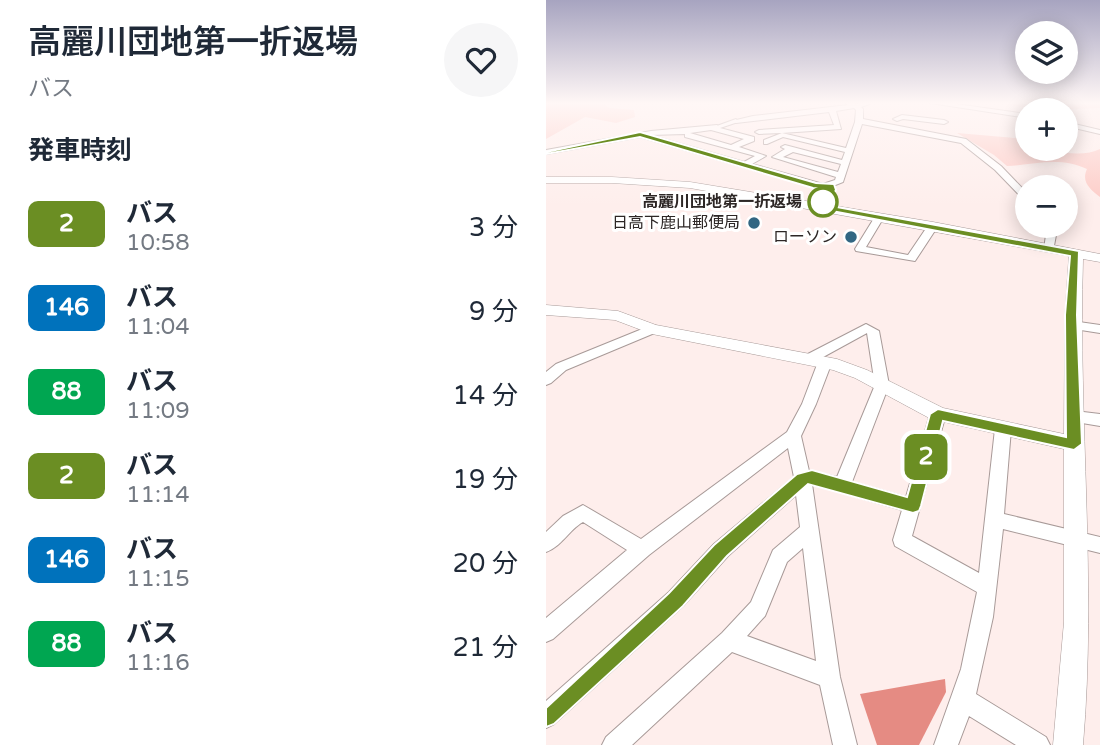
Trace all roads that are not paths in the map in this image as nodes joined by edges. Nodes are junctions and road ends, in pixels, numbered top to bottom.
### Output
1 (630, 137) edge
2 (646, 137) edge
3 (694, 137) edge
4 (744, 137) edge
5 (778, 137) edge
6 (790, 137) edge
7 (816, 137) edge
8 (844, 137) edge
9 (942, 137) edge
10 (854, 139) joint
11 (808, 141) junction
12 (732, 148) junction
13 (792, 149) junction
14 (849, 151) junction
15 (546, 152) edge
16 (846, 163) junction
17 (744, 165) junction
18 (841, 176) junction
19 (546, 180) edge
20 (831, 186) junction
21 (1015, 186) edge
22 (820, 206) junction
23 (879, 217) junction
24 (933, 226) junction
25 (1050, 238) edge
26 (1049, 249) junction
27 (1076, 254) junction
28 (1100, 258) edge
29 (546, 310) edge
30 (1072, 325) junction
31 (652, 329) junction
32 (1100, 329) edge
33 (817, 361) junction
34 (546, 380) edge
35 (881, 385) junction
36 (938, 414) junction
37 (1075, 417) junction
38 (1100, 420) edge
39 (1003, 429) junction
40 (793, 436) junction
41 (1074, 444) junction
42 (803, 478) junction
43 (842, 486) junction
44 (913, 506) junction
45 (995, 519) junction
46 (809, 531) junction
47 (1088, 542) edge
48 (546, 544) edge
49 (642, 549) junction
50 (986, 587) junction
51 (546, 632) edge
52 (729, 640) junction
53 (830, 677) junction
54 (963, 699) junction
55 (546, 716) edge
56 (614, 745) edge
57 (845, 745) edge
58 (946, 745) edge
59 (1038, 745) edge
60 (1068, 745) edge

1 - 15 street
2 - 17 street
3 - 12 street
4 - 12 street
5 - 13 street
6 - 11 street
7 - 11 street
8 - 10 street
9 - 21 street
10 - 14 street
11 - 14 street
12 - 17 street
13 - 16 street
13 - 18 street
14 - 16 street
16 - 18 street
17 - 20 street
18 - 20 street
19 - 22 street
20 - 22 street
22 - 23 street
23 - 24 street
23 - 24 street
24 - 26 street
25 - 26 street
26 - 27 street
27 - 28 street
27 - 30 street
29 - 31 street
30 - 32 street
30 - 37 street
31 - 33 street
31 - 34 street
33 - 35 street
33 - 35 street
33 - 40 street
35 - 36 street
35 - 43 street
36 - 39 street
36 - 44 street
37 - 38 street
37 - 41 street
39 - 41 street
39 - 45 street
40 - 42 street
40 - 49 street
41 - 47 street
42 - 43 street
42 - 46 street
42 - 55 street
43 - 44 street
44 - 50 street
45 - 47 street
45 - 50 street
46 - 52 street
46 - 53 street
47 - 60 street
48 - 49 street
49 - 51 street
50 - 54 street
52 - 53 street
52 - 56 street
53 - 57 street
54 - 58 street
54 - 59 street

